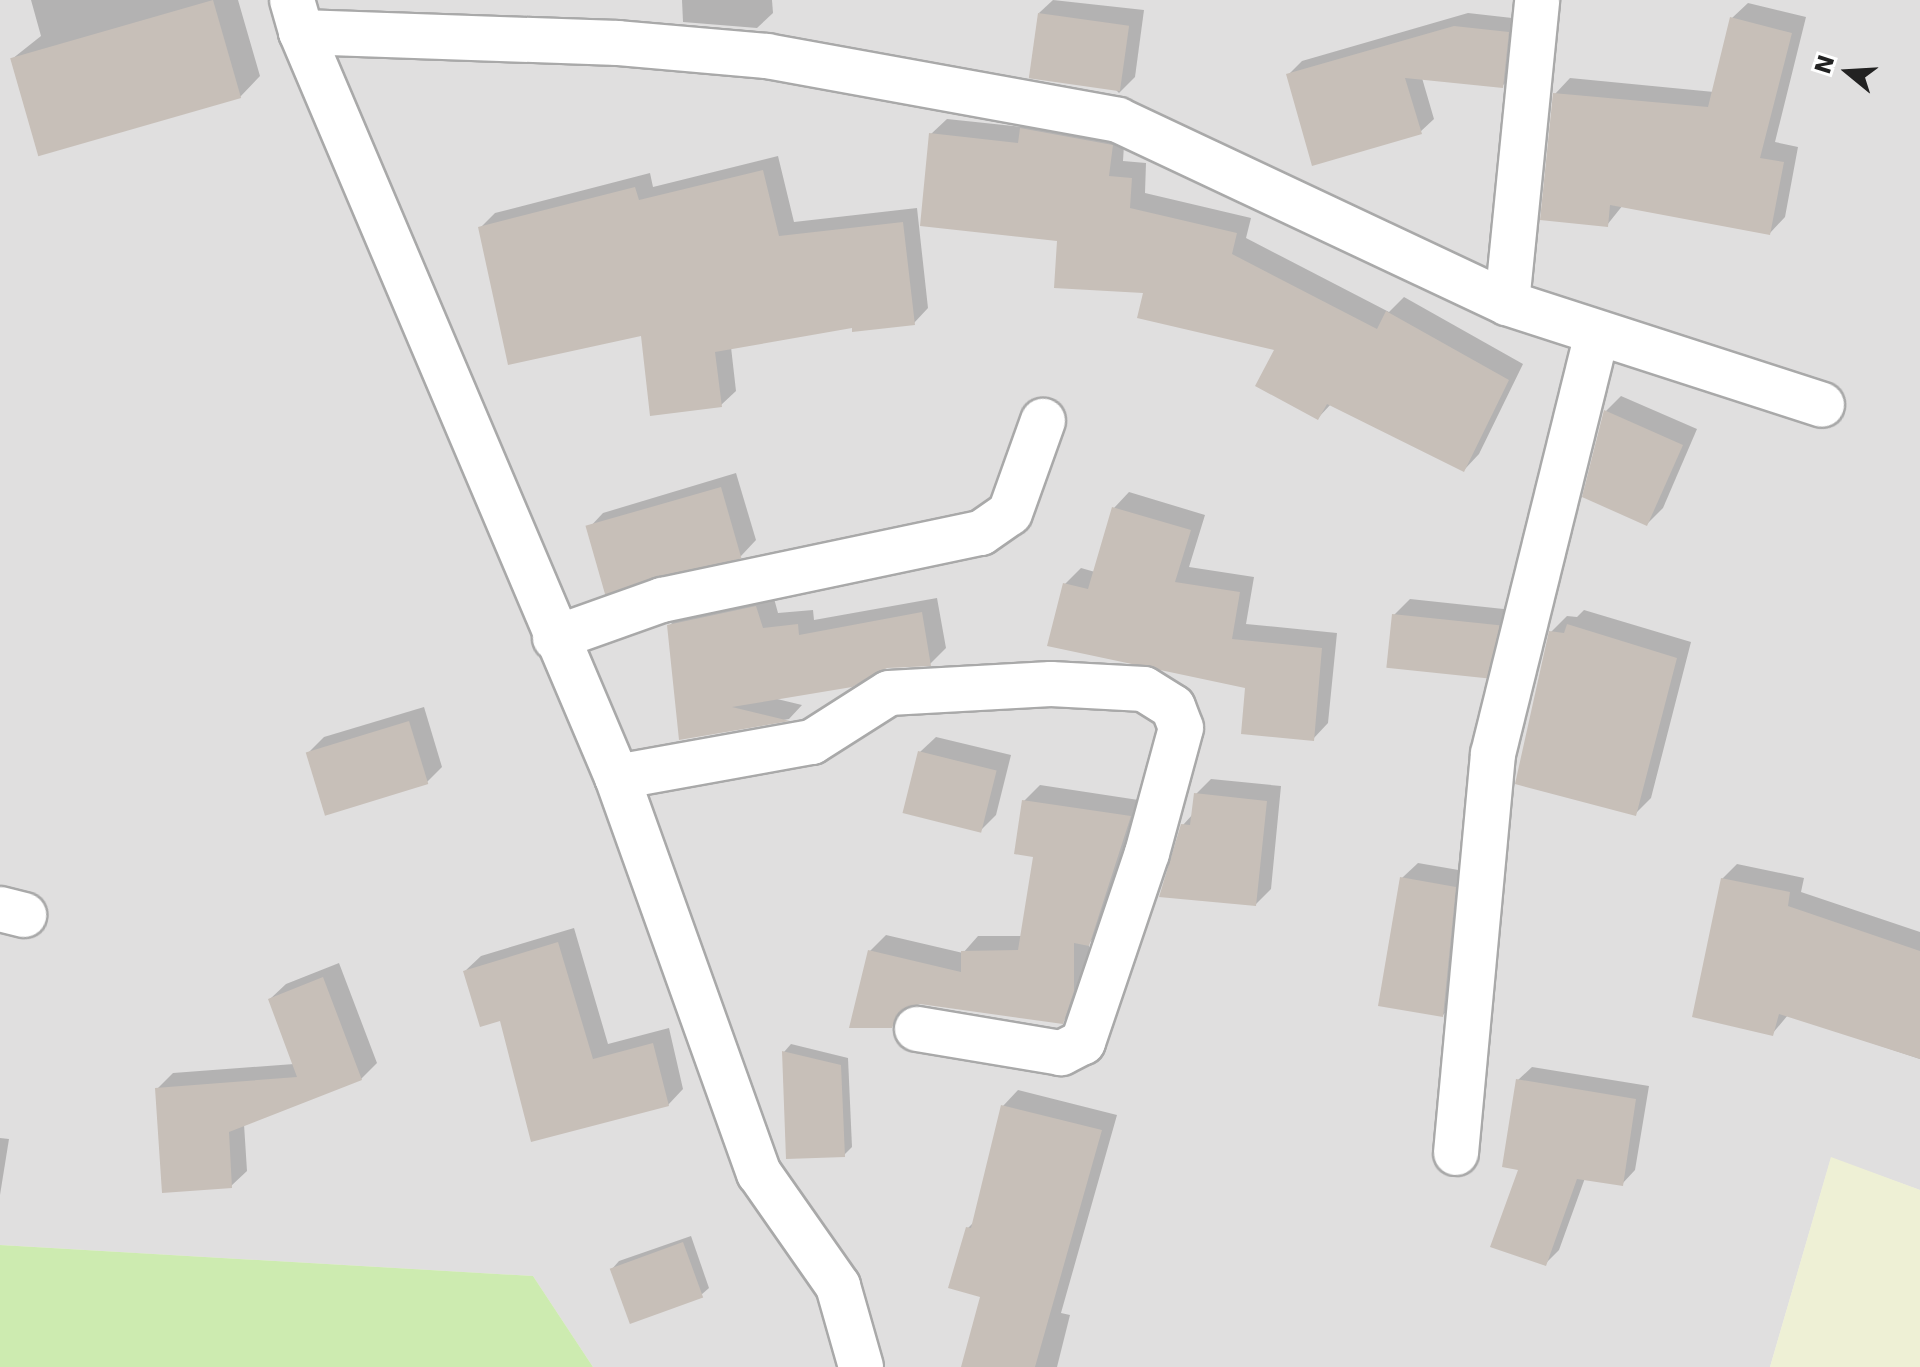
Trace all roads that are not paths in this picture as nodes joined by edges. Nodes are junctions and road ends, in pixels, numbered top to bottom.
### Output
1 (1537, 0) edge
2 (296, 16) edge
3 (1507, 303) junction
4 (1597, 334) junction
5 (1822, 405) dead end
6 (1043, 421) dead end
7 (555, 638) junction
8 (617, 777) junction
9 (917, 1029) dead end
10 (1456, 1153) dead end
11 (861, 1367) edge

1 - 3 street
2 - 3 street
2 - 7 street
3 - 4 street
4 - 5 street
4 - 10 street
6 - 7 street
7 - 8 street
8 - 9 street
8 - 11 street

